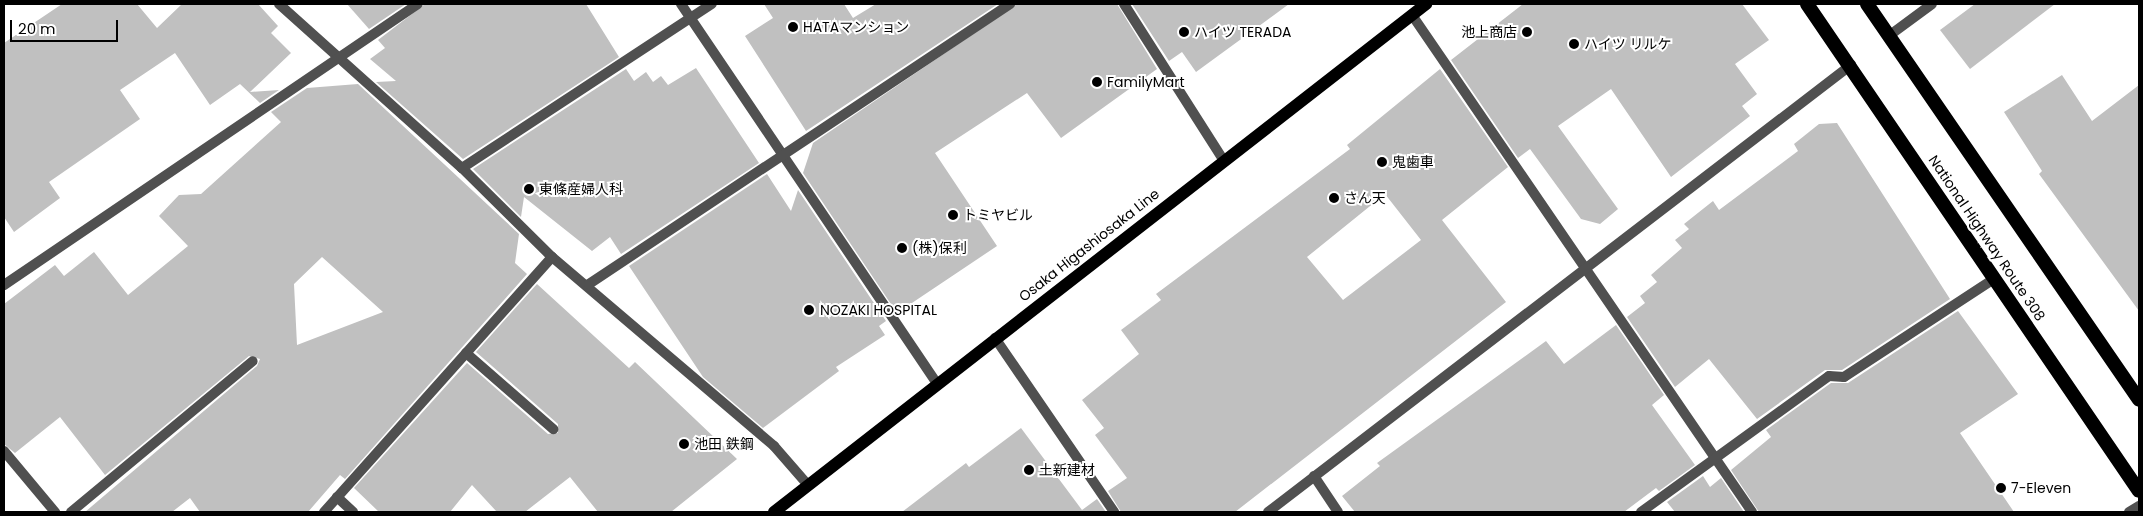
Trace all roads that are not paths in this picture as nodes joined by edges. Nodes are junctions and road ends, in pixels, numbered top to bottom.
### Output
1 (279, 4) edge
2 (418, 4) edge
3 (681, 4) edge
4 (712, 4) edge
5 (1010, 4) edge
6 (1124, 4) edge
7 (1426, 4) edge
8 (1807, 4) edge
9 (1867, 4) edge
10 (1932, 4) edge
11 (1412, 15) junction
12 (690, 18) junction
13 (1890, 35) junction
14 (339, 57) junction
15 (1851, 64) junction
16 (785, 157) junction
17 (1224, 161) junction
18 (462, 168) junction
19 (552, 257) junction
20 (1586, 270) junction
21 (1994, 279) junction
22 (589, 284) junction
23 (4, 285) edge
24 (995, 338) junction
25 (466, 353) junction
26 (253, 361) dead end
27 (937, 384) junction
28 (2139, 400) edge
29 (552, 429) dead end
30 (4, 451) edge
31 (1714, 457) junction
32 (1314, 476) junction
33 (808, 485) junction
34 (2139, 491) edge
35 (337, 497) junction
36 (2139, 506) edge
37 (55, 512) edge
38 (71, 512) edge
39 (324, 512) edge
40 (353, 512) edge
41 (774, 512) edge
42 (1114, 512) edge
43 (1268, 512) edge
44 (1338, 512) edge
45 (1642, 512) edge
46 (1752, 512) edge
47 (2129, 512) edge

1 - 14 street
2 - 14 street
3 - 12 street
4 - 12 street
5 - 16 street
6 - 17 street
7 - 11 main road, Osaka Higashiosaka Line
8 - 15 highway, National Highway Route 308
9 - 13 highway
10 - 13 street
11 - 17 main road, Osaka Higashiosaka Line
11 - 20 street
12 - 16 street
12 - 18 street
13 - 28 highway
14 - 18 street
14 - 23 street
15 - 20 street
15 - 21 highway, National Highway Route 308
16 - 22 street
16 - 27 street
17 - 24 main road, Osaka Higashiosaka Line
18 - 19 street
19 - 22 street
19 - 25 street
20 - 31 street
20 - 32 street
21 - 31 street
21 - 34 highway, National Highway Route 308
22 - 33 street
24 - 27 main road, Osaka Higashiosaka Line
24 - 42 street
25 - 29 street
25 - 35 street
26 - 38 street
27 - 33 main road, Osaka Higashiosaka Line
30 - 37 street
31 - 45 street
31 - 46 street
32 - 43 street
32 - 44 street
33 - 41 main road, Osaka Higashiosaka Line
35 - 39 street
35 - 40 street
36 - 47 street

